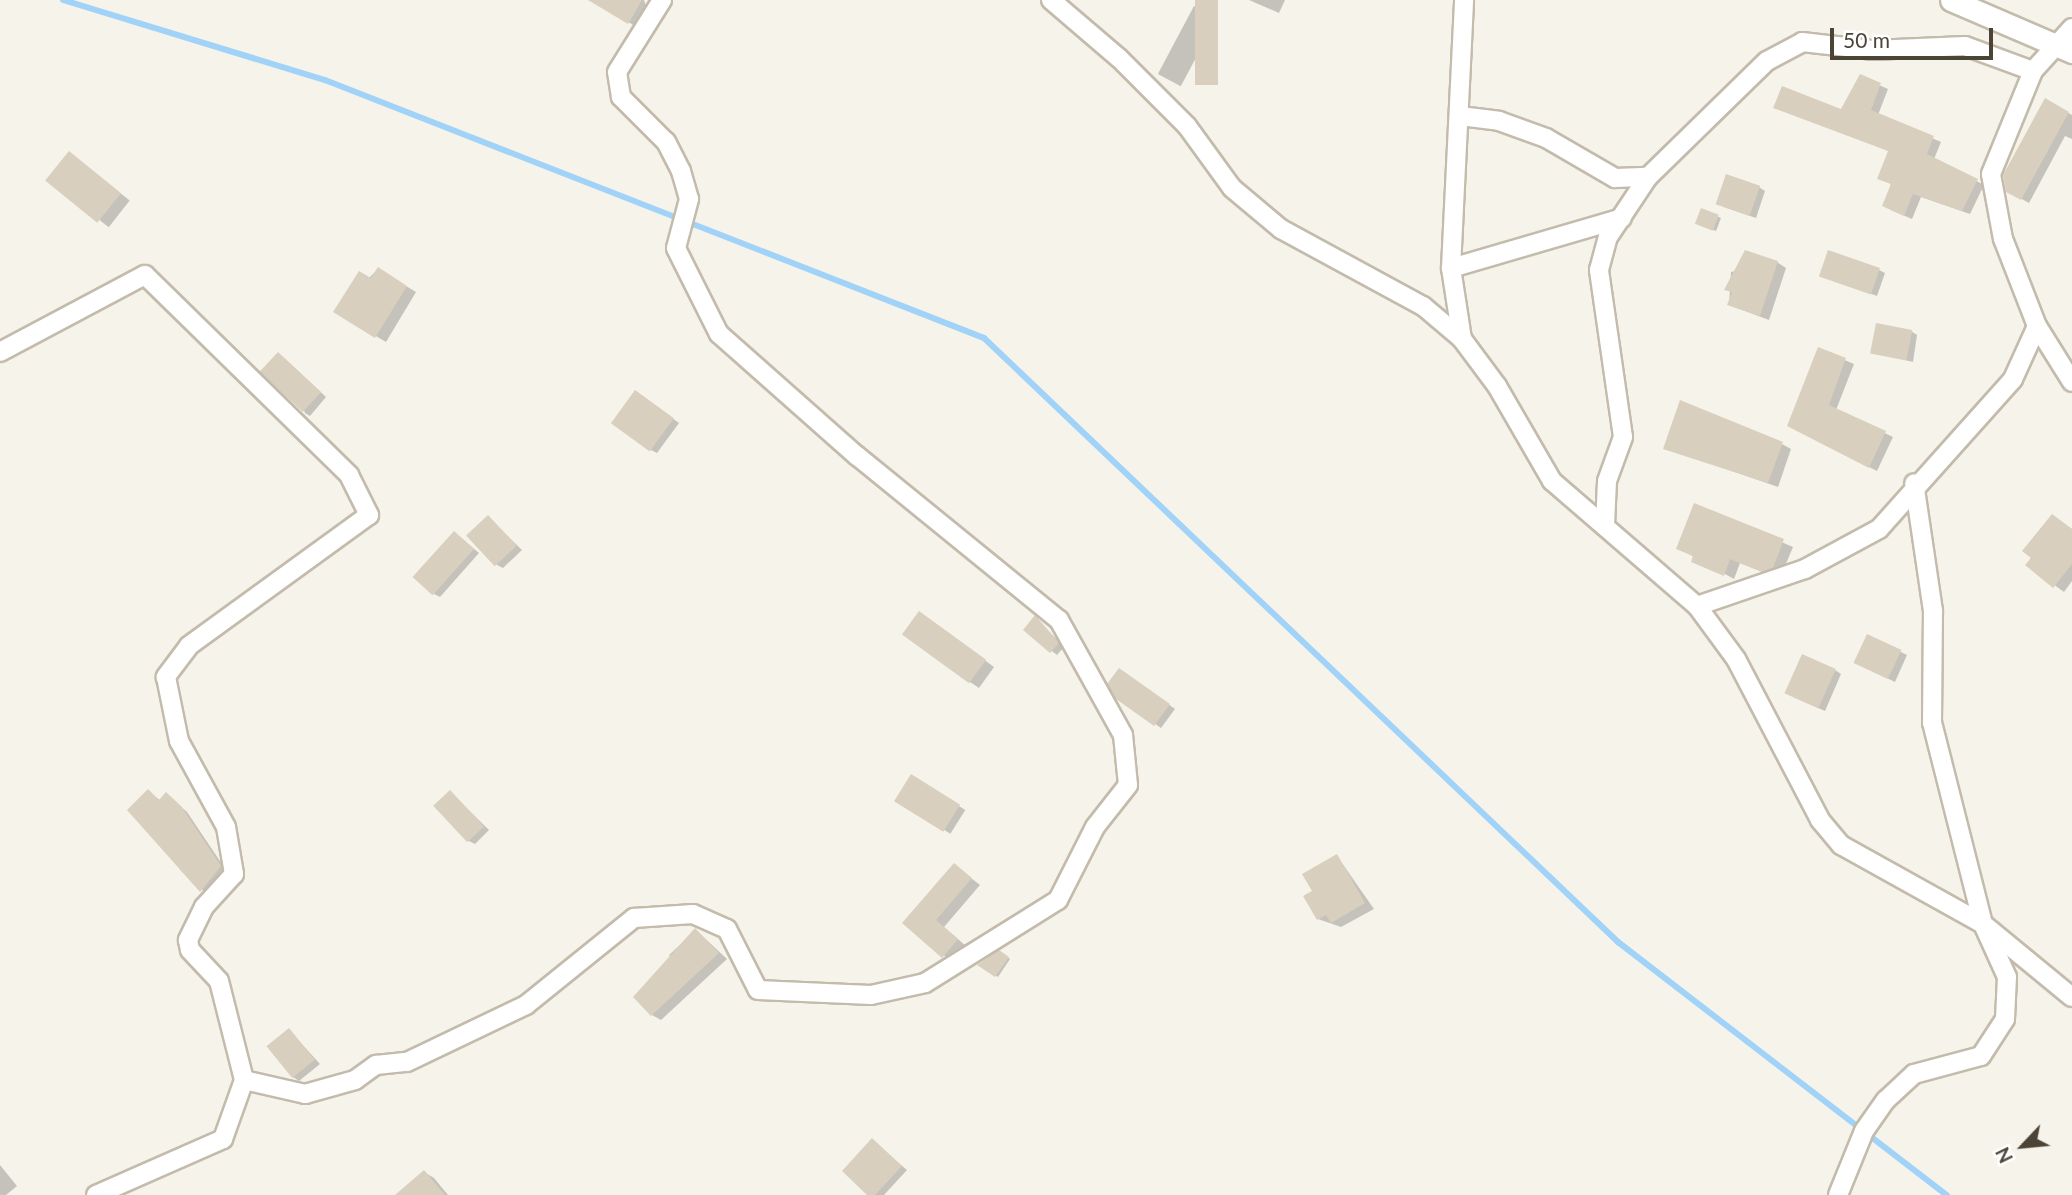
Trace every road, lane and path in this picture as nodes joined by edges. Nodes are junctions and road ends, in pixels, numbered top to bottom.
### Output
1 (662, 0) edge
2 (1051, 0) edge
3 (1464, 0) edge
4 (1951, 0) edge
5 (2072, 28) edge
6 (2064, 48) edge
7 (2033, 71) junction
8 (1460, 116) junction
9 (1648, 177) junction
10 (1622, 218) junction
11 (1451, 268) junction
12 (2036, 326) junction
13 (1462, 339) junction
14 (0, 352) edge
15 (2072, 382) edge
16 (1914, 483) junction
17 (1605, 525) junction
18 (1697, 607) junction
19 (1983, 924) junction
20 (2072, 997) edge
21 (244, 1080) junction
22 (96, 1195) edge
23 (1838, 1195) edge

1 - 21 street
2 - 13 street
3 - 8 street
4 - 6 street
5 - 6 street
6 - 7 street
7 - 9 street
7 - 12 street
8 - 9 street
8 - 11 street
9 - 10 street
10 - 11 street
10 - 17 street
11 - 13 street
12 - 15 street
12 - 16 street
13 - 17 street
14 - 21 street
16 - 18 street
16 - 19 street
17 - 18 street
18 - 19 street
19 - 20 street
19 - 23 street
21 - 22 street

